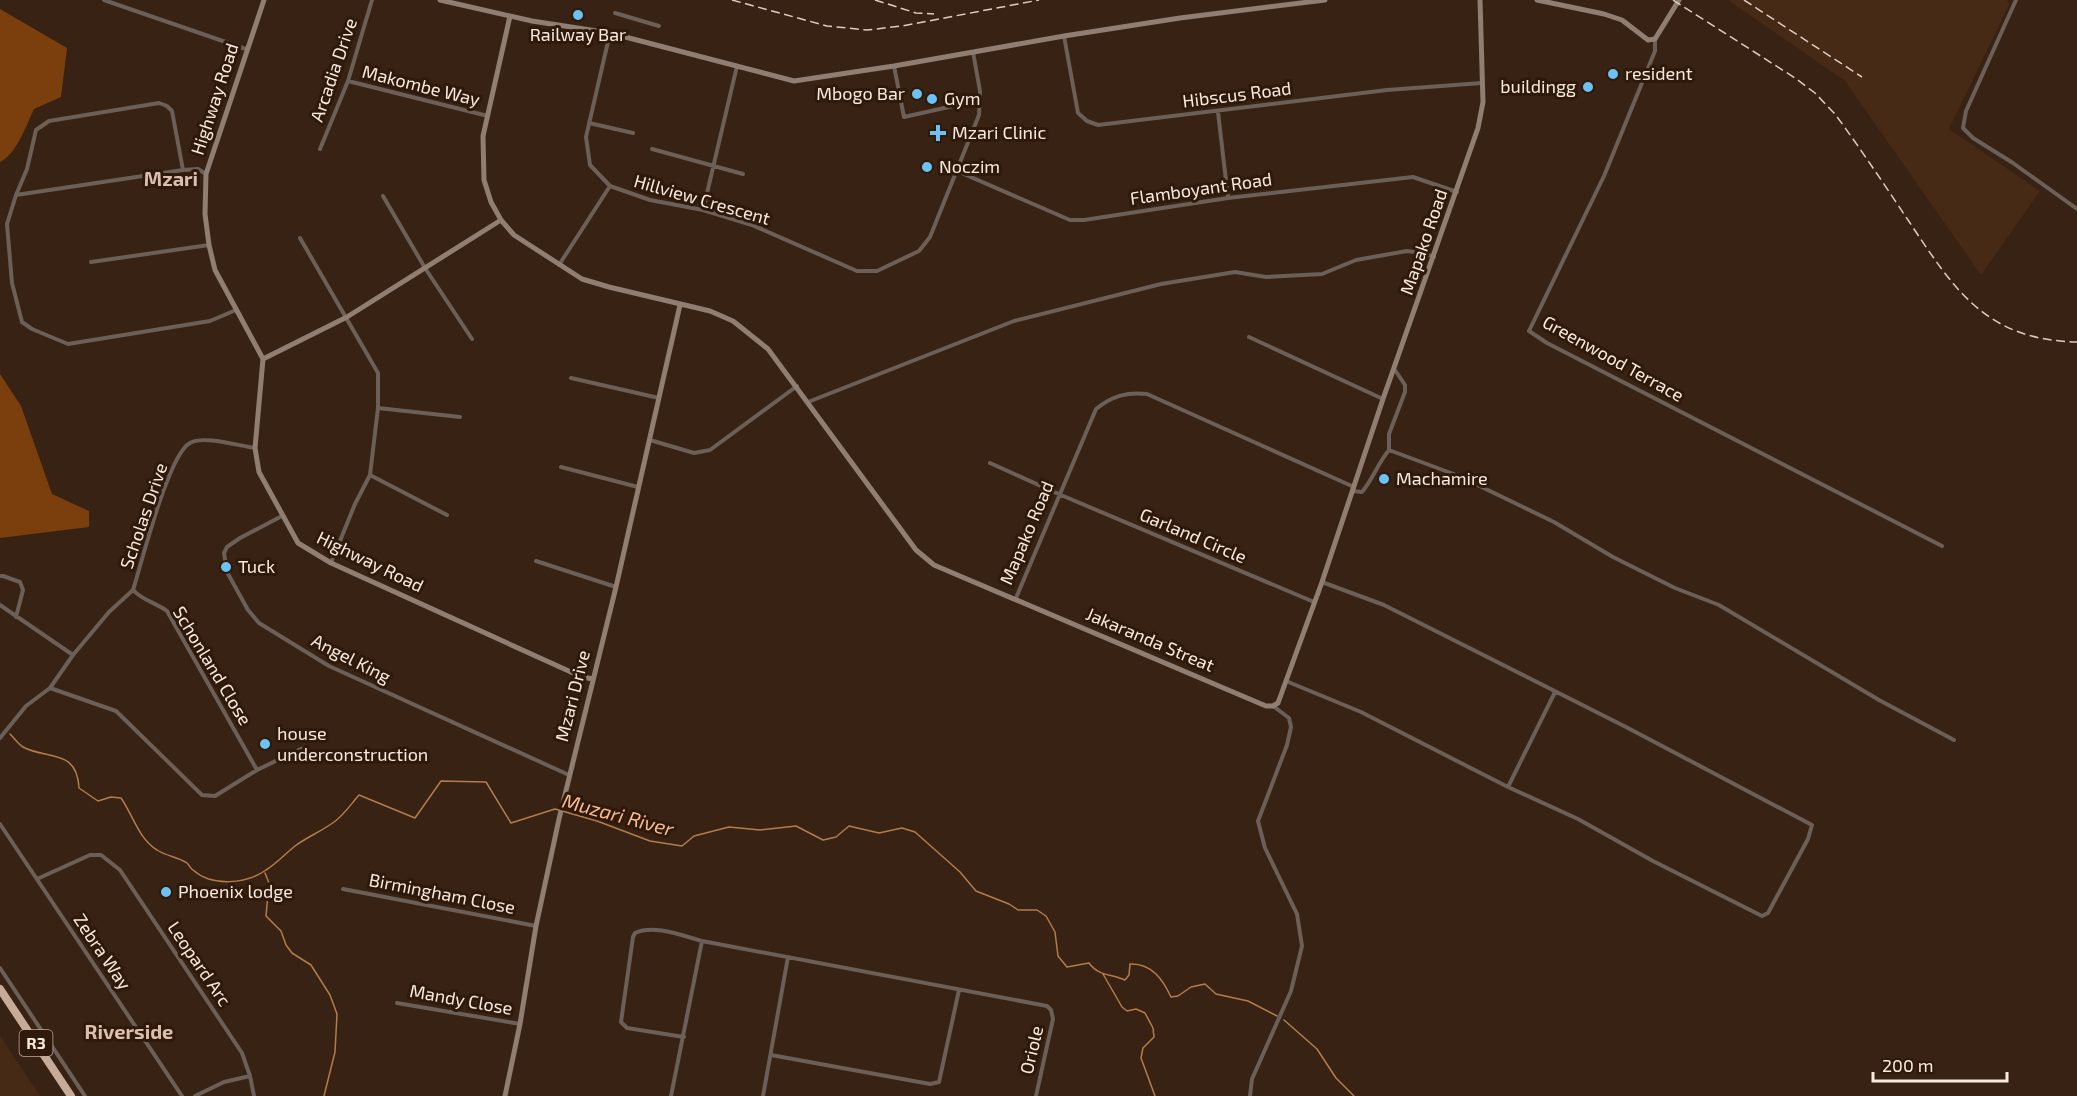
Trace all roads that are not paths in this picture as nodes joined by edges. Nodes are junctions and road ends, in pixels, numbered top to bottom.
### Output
1 (104, 0) edge
2 (264, 0) edge
3 (372, 0) edge
4 (440, 0) edge
5 (1325, 0) edge
6 (1480, 0) edge
7 (1537, 0) edge
8 (1679, 0) edge
9 (2016, 0) edge
10 (615, 13) dead end
11 (510, 16) junction
12 (659, 26) dead end
13 (610, 33) junction
14 (1064, 36) junction
15 (1655, 39) junction
16 (246, 49) junction
17 (973, 52) junction
18 (737, 66) junction
19 (894, 66) junction
20 (348, 81) junction
21 (1482, 83) junction
22 (980, 100) junction
23 (1218, 112) junction
24 (488, 116) junction
25 (589, 123) junction
26 (633, 133) dead end
27 (320, 149) dead end
28 (652, 149) dead end
29 (713, 166) junction
30 (183, 170) junction
31 (957, 171) junction
32 (206, 174) junction
33 (743, 174) dead end
34 (610, 186) junction
35 (1457, 192) junction
36 (16, 195) junction
37 (383, 196) dead end
38 (1228, 198) junction
39 (2077, 209) edge
40 (703, 210) junction
41 (501, 220) junction
42 (300, 238) dead end
43 (209, 245) junction
44 (1434, 257) junction
45 (91, 262) dead end
46 (559, 265) junction
47 (426, 268) junction
48 (680, 305) junction
49 (236, 310) junction
50 (347, 317) junction
51 (1249, 337) dead end
52 (472, 339) dead end
53 (263, 359) junction
54 (1395, 370) junction
55 (571, 378) dead end
56 (796, 386) junction
57 (659, 398) junction
58 (1383, 399) junction
59 (808, 402) junction
60 (378, 408) junction
61 (460, 417) dead end
62 (650, 440) junction
63 (255, 448) junction
64 (1389, 450) junction
65 (990, 463) dead end
66 (561, 467) dead end
67 (370, 475) junction
68 (638, 487) junction
69 (1354, 489) junction
70 (1061, 495) junction
71 (447, 515) dead end
72 (282, 516) junction
73 (1942, 546) dead end
74 (536, 561) dead end
75 (331, 563) junction
76 (0, 576) edge
77 (1322, 582) junction
78 (616, 587) junction
79 (133, 590) junction
80 (1016, 598) junction
81 (1314, 602) junction
82 (0, 605) edge
83 (16, 617) junction
84 (73, 656) junction
85 (593, 679) junction
86 (1286, 681) junction
87 (51, 688) junction
88 (1555, 692) junction
89 (1273, 706) junction
90 (0, 738) edge
91 (1954, 740) dead end
92 (304, 747) dead end
93 (257, 770) junction
94 (569, 775) junction
95 (1508, 787) junction
96 (0, 824) edge
97 (37, 879) junction
98 (343, 889) dead end
99 (536, 926) junction
100 (702, 941) junction
101 (788, 957) junction
102 (0, 968) edge
103 (0, 989) edge
104 (959, 990) junction
105 (397, 1003) dead end
106 (520, 1024) junction
107 (684, 1037) junction
108 (771, 1055) junction
109 (250, 1076) junction
110 (72, 1096) edge
111 (85, 1096) edge
112 (182, 1096) edge
113 (195, 1096) edge
114 (254, 1096) edge
115 (505, 1096) edge
116 (671, 1096) edge
117 (763, 1096) edge
118 (1036, 1096) edge
119 (1250, 1096) edge

1 - 16 street
2 - 16 street, Highway Road
3 - 20 street, Arcadia Drive
4 - 11 street
5 - 14 street
6 - 21 street, Mapako Road
7 - 15 street
8 - 15 street, Greenwood Terrace
9 - 39 street
10 - 12 street
11 - 13 street
11 - 24 street
13 - 18 street
13 - 25 street, Hillview Crescent
14 - 17 street
14 - 23 street, Hibscus Road
15 - 73 street, Greenwood Terrace
16 - 32 street, Highway Road
17 - 19 street
17 - 22 street, Hillview Crescent
18 - 19 street
18 - 29 street
19 - 22 street
20 - 24 street, Makombe Way
20 - 27 street, Arcadia Drive
21 - 23 street, Hibscus Road
21 - 35 street, Mapako Road
22 - 31 street, Hillview Crescent
23 - 38 street
24 - 41 street
25 - 26 street
25 - 34 street, Hillview Crescent
28 - 29 street
29 - 33 street
29 - 40 street
30 - 32 street
30 - 36 street
30 - 36 street
31 - 38 street, Flamboyant Road
31 - 40 street, Hillview Crescent
32 - 43 street, Highway Road
34 - 40 street, Hillview Crescent
34 - 46 street
35 - 38 street, Flamboyant Road
35 - 44 street, Mapako Road
36 - 49 street
37 - 47 street
41 - 46 street
41 - 47 street
42 - 50 street
43 - 45 street
43 - 49 street, Highway Road
44 - 54 street, Mapako Road
44 - 59 street
46 - 48 street
47 - 50 street
47 - 52 street
48 - 56 street, Jakaranda Streat
48 - 57 street, Mzari Drive
49 - 53 street, Highway Road
50 - 53 street
50 - 60 street
51 - 58 street
53 - 63 street, Highway Road
54 - 58 street, Mapako Road
54 - 64 street
55 - 57 street
56 - 59 street, Jakaranda Streat
56 - 62 street
57 - 62 street, Mzari Drive
58 - 69 street, Mapako Road
59 - 80 street, Jakaranda Streat
60 - 61 street
60 - 67 street
62 - 68 street, Mzari Drive
63 - 72 street, Highway Road
63 - 79 street, Scholas Drive
64 - 69 street
64 - 91 street
65 - 70 street, Garland Circle
66 - 68 street
67 - 71 street
67 - 75 street
68 - 78 street, Mzari Drive
69 - 70 street, Mapako Road
69 - 77 street, Mapako Road
70 - 80 street, Mapako Road
70 - 81 street, Garland Circle
72 - 75 street, Highway Road
72 - 94 street, Angel King
74 - 78 street
75 - 85 street, Highway Road
76 - 83 street
77 - 81 street, Mapako Road
77 - 88 street
78 - 85 street, Mzari Drive
79 - 84 street
79 - 93 street, Schonland Close
80 - 89 street, Jakaranda Streat
81 - 86 street, Mapako Road
82 - 83 street
83 - 84 street
84 - 87 street
85 - 94 street, Mzari Drive
86 - 89 street, Mapako Road
86 - 95 street
87 - 90 street
87 - 93 street
88 - 95 street
88 - 95 street
89 - 119 street
92 - 93 street
94 - 99 street, Mzari Drive
96 - 97 street, Zebra Way
97 - 109 street, Leopard Arc
97 - 112 street, Zebra Way
98 - 99 street, Birmingham Close
99 - 106 street, Mzari Drive
100 - 101 street
100 - 107 street
100 - 107 street
101 - 104 street
101 - 108 street
102 - 111 street
103 - 110 highway, R3
104 - 108 street
104 - 118 street, Oriole
105 - 106 street, Mandy Close
106 - 115 street, Mzari Drive
107 - 116 street
108 - 117 street
109 - 113 street
109 - 114 street, Leopard Arc

